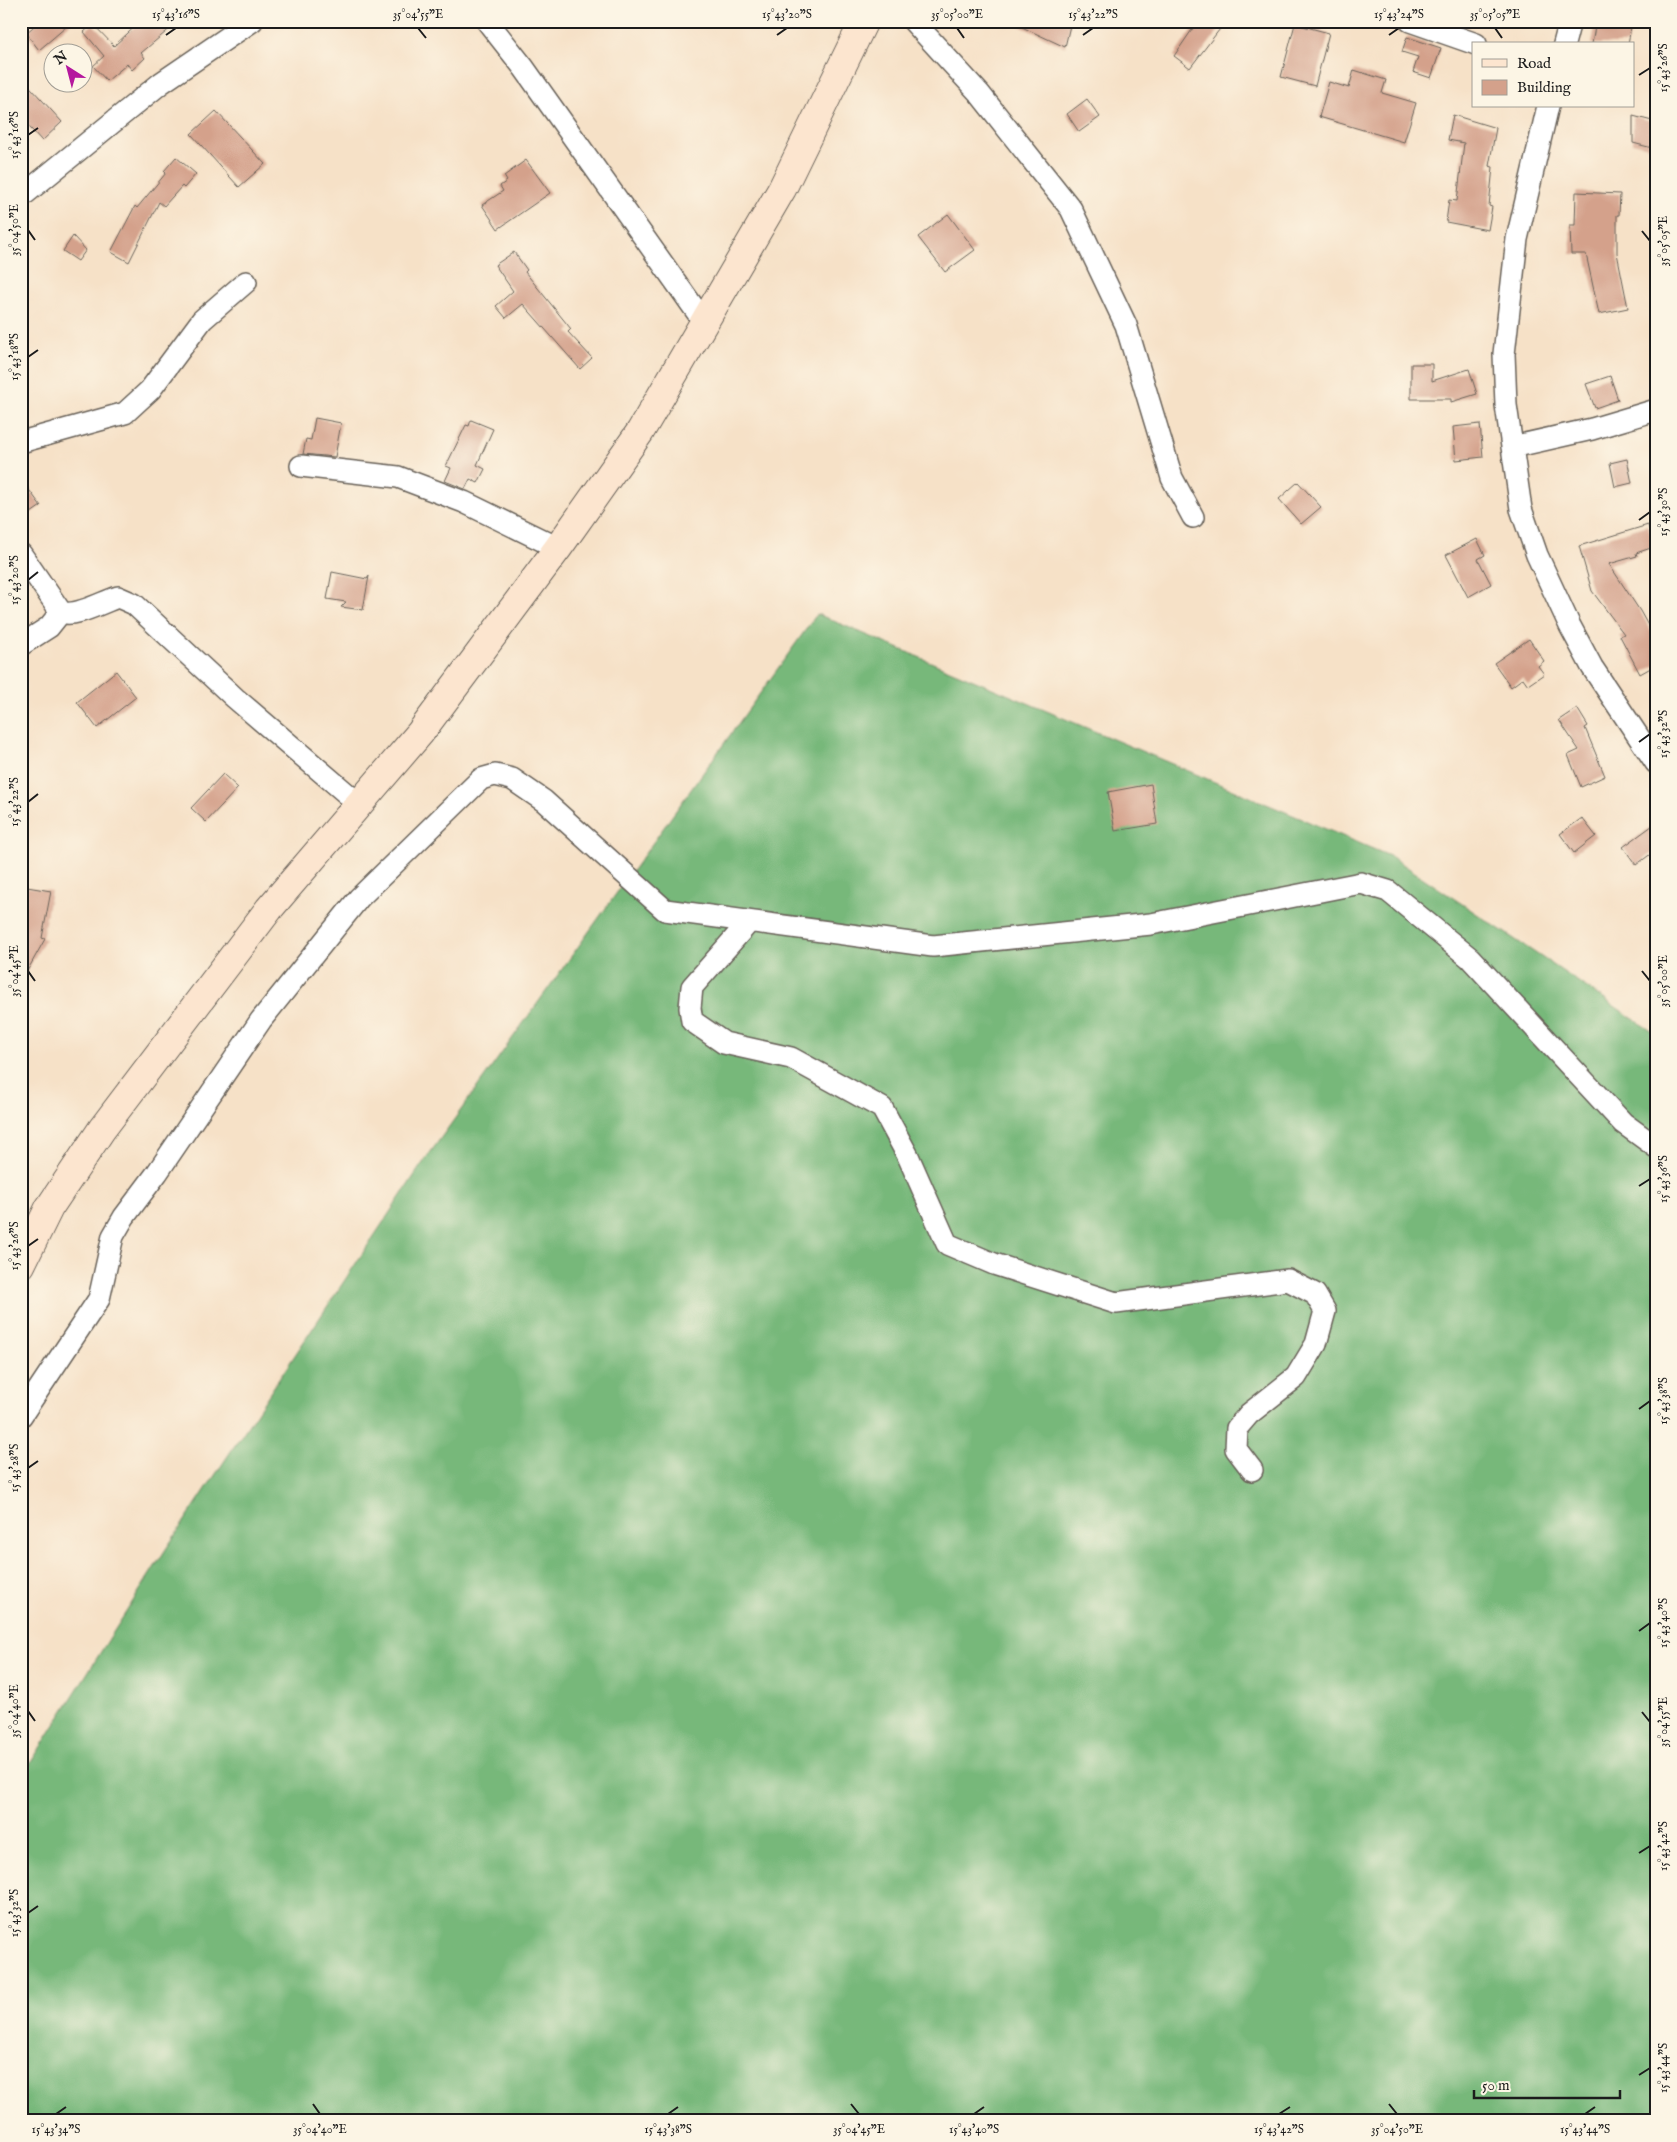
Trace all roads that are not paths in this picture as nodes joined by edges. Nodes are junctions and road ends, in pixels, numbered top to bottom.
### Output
1 (252, 21) edge
2 (487, 21) edge
3 (864, 21) edge
4 (913, 21) edge
5 (1410, 21) edge
6 (1570, 21) edge
7 (1565, 42) edge
8 (1472, 43) edge
9 (1548, 108) edge
10 (21, 196) edge
11 (246, 282) dead end
12 (704, 322) junction
13 (1656, 410) edge
14 (21, 442) edge
15 (1512, 447) junction
16 (301, 466) dead end
17 (1193, 517) dead end
18 (558, 548) junction
19 (21, 554) edge
20 (60, 612) junction
21 (21, 645) edge
22 (1656, 763) edge
23 (360, 805) junction
24 (749, 922) junction
25 (1656, 1147) edge
26 (21, 1265) edge
27 (21, 1416) edge
28 (1252, 1470) dead end

1 - 10 street
2 - 12 street
3 - 12 main road
4 - 17 street
5 - 8 street
6 - 7 street
9 - 15 street
11 - 14 street
12 - 18 main road
13 - 15 street
15 - 22 street
16 - 18 street
18 - 23 main road
19 - 20 street
20 - 21 street
20 - 23 street
23 - 26 main road
24 - 25 street
24 - 27 street
24 - 28 street

